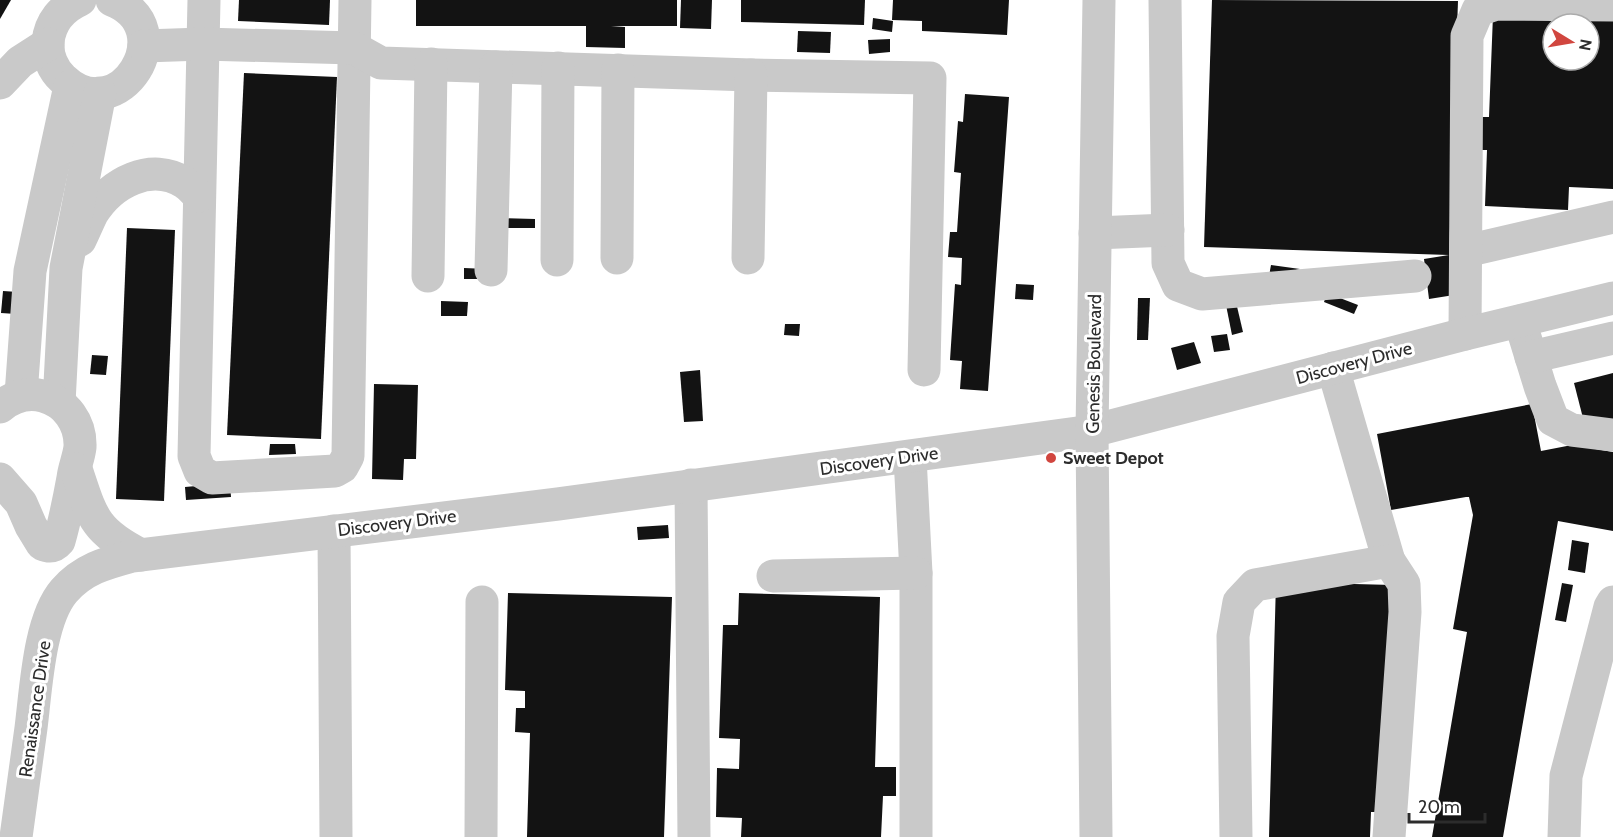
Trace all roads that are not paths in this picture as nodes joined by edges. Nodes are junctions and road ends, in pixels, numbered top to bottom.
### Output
1 (115, 0) edge
2 (204, 0) edge
3 (355, 0) edge
4 (1099, 0) edge
5 (1165, 0) edge
6 (74, 1) edge
7 (1613, 5) edge
8 (48, 44) junction
9 (203, 44) junction
10 (144, 46) junction
11 (354, 48) junction
12 (430, 64) junction
13 (496, 67) junction
14 (558, 68) junction
15 (618, 70) junction
16 (751, 75) junction
17 (0, 83) edge
18 (85, 90) junction
19 (199, 196) junction
20 (1613, 217) edge
21 (1168, 230) junction
22 (1095, 233) junction
23 (1466, 251) junction
24 (617, 258) dead end
25 (748, 258) dead end
26 (557, 260) dead end
27 (66, 268) junction
28 (491, 270) dead end
29 (428, 276) dead end
30 (1415, 276) dead end
31 (1613, 298) edge
32 (1520, 321) junction
33 (1465, 334) junction
34 (1613, 338) edge
35 (1531, 357) junction
36 (1333, 369) junction
37 (924, 370) dead end
38 (10, 401) edge
39 (59, 403) junction
40 (1092, 431) junction
41 (1613, 435) edge
42 (910, 457) junction
43 (75, 464) junction
44 (0, 479) edge
45 (691, 486) junction
46 (334, 531) junction
47 (52, 546) junction
48 (137, 555) junction
49 (1389, 561) junction
50 (916, 573) junction
51 (773, 576) dead end
52 (68, 587) junction
53 (482, 602) dead end
54 (1613, 602) edge
55 (16, 837) edge
56 (336, 837) edge
57 (481, 837) edge
58 (694, 837) edge
59 (916, 837) edge
60 (1096, 837) edge
61 (1236, 837) edge
62 (1389, 837) edge
63 (1564, 837) edge

1 - 10 street
2 - 9 street
3 - 11 street
4 - 22 street, Genesis Boulevard
5 - 21 street
6 - 8 street
7 - 23 street
8 - 17 street
8 - 18 street
9 - 10 street
9 - 11 street
9 - 19 street
10 - 18 street
11 - 12 street
11 - 19 street
12 - 13 street
12 - 29 street
13 - 14 street
13 - 28 street
14 - 15 street
14 - 26 street
15 - 16 street
15 - 24 street
16 - 25 street
16 - 37 street
18 - 27 street
18 - 38 street
19 - 27 street
20 - 23 street
21 - 22 street
21 - 30 street
22 - 40 street, Genesis Boulevard
23 - 33 street
27 - 39 street
31 - 32 street, Discovery Drive
32 - 33 street, Discovery Drive
32 - 35 street
33 - 36 street, Discovery Drive
34 - 35 street
35 - 41 street
36 - 40 street, Discovery Drive
36 - 49 street
38 - 39 street
39 - 43 street
40 - 42 street, Discovery Drive
40 - 60 street, Genesis Boulevard
42 - 45 street, Discovery Drive
42 - 50 street
43 - 47 street
43 - 48 street
44 - 47 street
45 - 46 street, Discovery Drive
45 - 58 street
46 - 48 street, Discovery Drive
46 - 56 street
47 - 52 street
48 - 52 street, Renaissance Drive
49 - 61 street
49 - 62 street
50 - 51 street
50 - 59 street
52 - 55 street, Renaissance Drive
53 - 57 street
54 - 63 street

